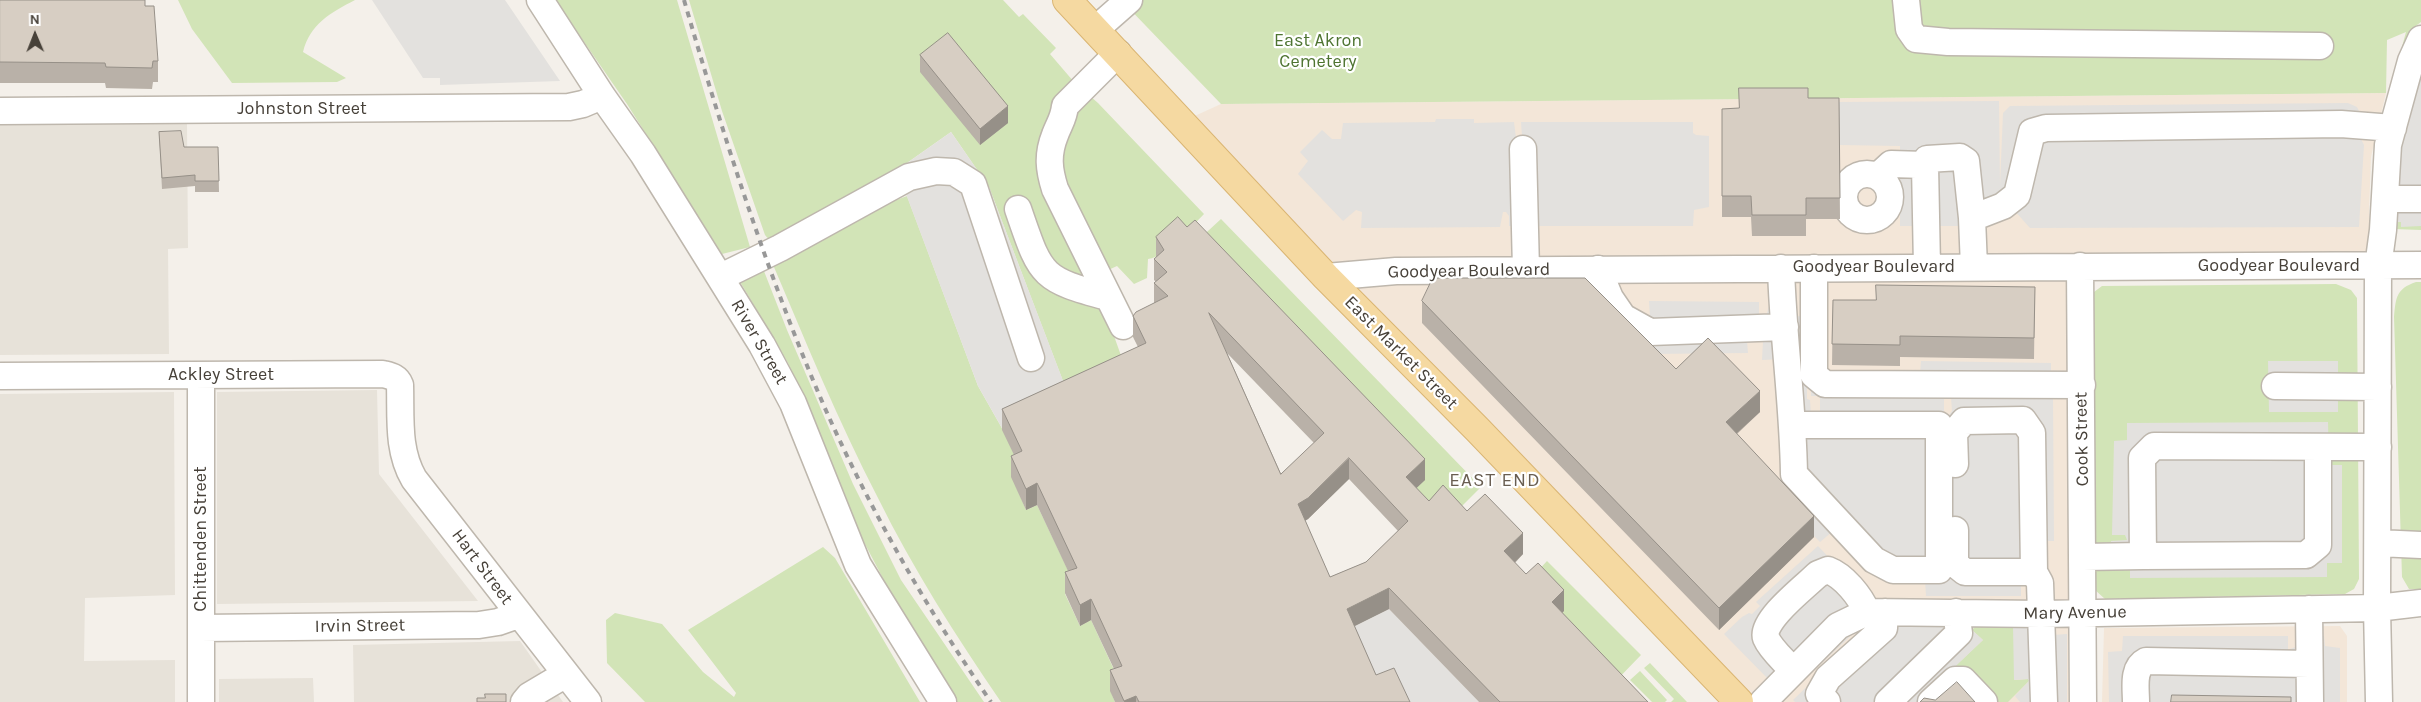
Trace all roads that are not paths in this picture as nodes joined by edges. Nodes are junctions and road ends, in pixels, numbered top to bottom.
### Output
1 (540, 0) edge
2 (1067, 0) edge
3 (1129, 0) edge
4 (1906, 0) edge
5 (1096, 29) junction
6 (2421, 39) edge
7 (2320, 46) dead end
8 (1125, 60) junction
9 (2412, 92) edge
10 (602, 96) junction
11 (0, 111) edge
12 (2393, 128) junction
13 (1523, 149) dead end
14 (1925, 165) junction
15 (1878, 176) dead end
16 (2385, 199) junction
17 (2421, 199) edge
18 (1018, 209) dead end
19 (1972, 218) junction
20 (2421, 265) edge
21 (2080, 266) junction
22 (2378, 266) junction
23 (1927, 267) junction
24 (1974, 267) junction
25 (1781, 268) junction
26 (1814, 268) junction
27 (1598, 269) junction
28 (1526, 270) junction
29 (721, 277) junction
30 (1326, 277) junction
31 (1108, 296) junction
32 (1123, 326) dead end
33 (1785, 327) junction
34 (1031, 358) dead end
35 (201, 375) junction
36 (0, 376) edge
37 (2082, 385) junction
38 (2275, 386) dead end
39 (2378, 387) junction
40 (401, 422) joint
41 (1794, 425) junction
42 (2318, 447) junction
43 (2378, 448) junction
44 (2378, 544) junction
45 (2421, 544) edge
46 (2143, 556) junction
47 (2083, 557) junction
48 (2034, 572) junction
49 (2421, 603) edge
50 (2310, 608) junction
51 (2377, 608) junction
52 (1876, 612) junction
53 (1956, 612) junction
54 (2083, 612) junction
55 (2041, 614) junction
56 (518, 615) junction
57 (201, 628) junction
58 (2310, 664) junction
59 (1794, 671) junction
60 (566, 674) junction
61 (201, 702) edge
62 (524, 702) edge
63 (588, 702) edge
64 (943, 702) edge
65 (1739, 702) edge
66 (1763, 702) edge
67 (1827, 702) edge
68 (1888, 702) edge
69 (1931, 702) edge
70 (1984, 702) edge
71 (2044, 702) edge
72 (2084, 702) edge
73 (2136, 702) edge
74 (2310, 702) edge
75 (2379, 702) edge

1 - 10 street, River Street
2 - 5 main road, East Market Street
3 - 5 street
4 - 7 street
5 - 8 main road, East Market Street
6 - 9 street
8 - 30 main road, East Market Street
8 - 31 street
9 - 12 street
10 - 11 street, Johnston Street
10 - 29 street, River Street
12 - 16 street
12 - 19 street
13 - 28 street
14 - 15 street
14 - 19 street
14 - 23 street
16 - 17 street
16 - 22 street
18 - 31 street
19 - 24 street
20 - 22 street, Goodyear Boulevard
21 - 22 street, Goodyear Boulevard
21 - 24 street, Goodyear Boulevard
21 - 37 street, Cook Street
22 - 39 street
23 - 24 street, Goodyear Boulevard
23 - 26 street, Goodyear Boulevard
25 - 26 street, Goodyear Boulevard
25 - 27 street, Goodyear Boulevard
25 - 33 street
26 - 37 street
27 - 28 street, Goodyear Boulevard
27 - 33 street
28 - 30 street, Goodyear Boulevard
29 - 34 street
29 - 64 street, River Street
30 - 65 main road, East Market Street
31 - 32 street
33 - 41 street
35 - 36 street, Ackley Street
35 - 40 street, Ackley Street
35 - 57 street, Chittenden Street
37 - 47 street, Cook Street
38 - 39 street
39 - 43 street
40 - 56 street, Hart Street
41 - 41 street
42 - 43 street
42 - 46 street
42 - 46 street
43 - 44 street
44 - 45 street
44 - 51 street
46 - 47 street
47 - 54 street, Cook Street
48 - 48 street
48 - 55 street
49 - 51 street, Mary Avenue
50 - 51 street, Mary Avenue
50 - 54 street, Mary Avenue
50 - 58 street
51 - 75 street
52 - 53 street, Mary Avenue
52 - 59 street, Mary Avenue
52 - 59 street
52 - 67 street
53 - 55 street, Mary Avenue
53 - 68 street
54 - 55 street, Mary Avenue
54 - 72 street, Cook Street
55 - 71 street
56 - 57 street, Irvin Street
56 - 60 street, Hart Street
57 - 61 street, Chittenden Street
58 - 73 street
58 - 74 street
59 - 66 street, Mary Avenue
60 - 62 street
60 - 63 street, Hart Street
69 - 70 street

